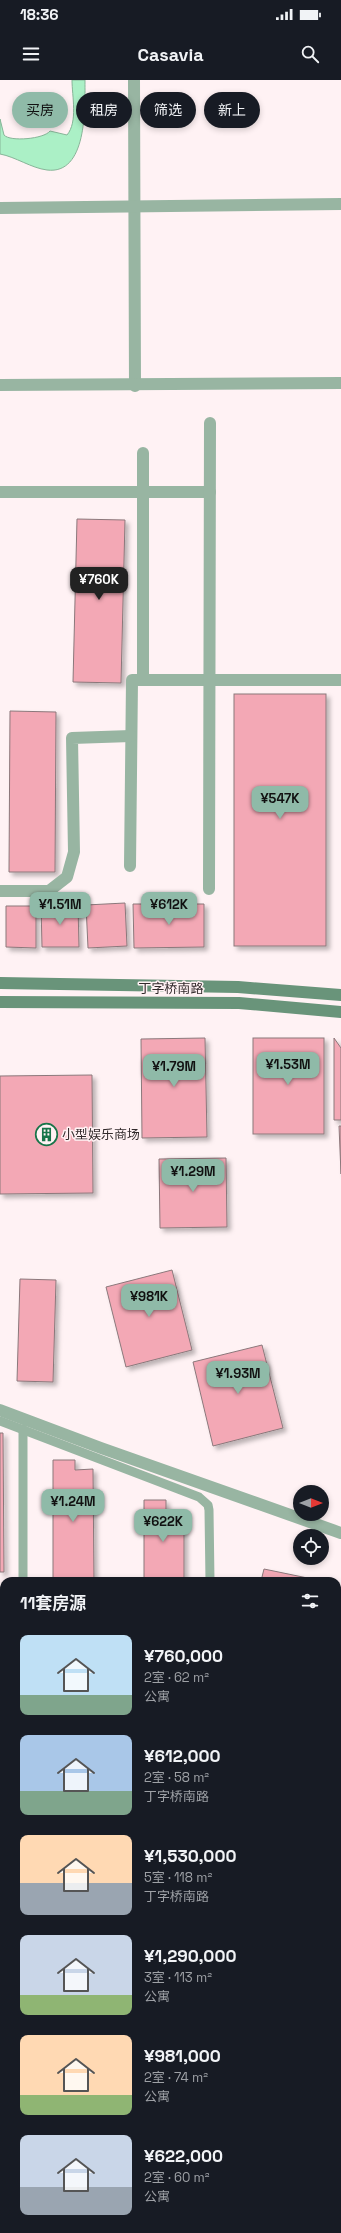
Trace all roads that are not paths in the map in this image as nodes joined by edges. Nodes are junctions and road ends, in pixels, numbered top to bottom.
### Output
1 (134, 80) edge
2 (341, 204) edge
3 (134, 206) junction
4 (0, 208) edge
5 (341, 383) edge
6 (0, 385) edge
7 (135, 386) junction
8 (210, 423) dead end
9 (143, 453) dead end
10 (0, 492) edge
11 (143, 492) junction
12 (210, 492) junction
13 (143, 680) junction
14 (209, 680) junction
15 (341, 680) edge
16 (131, 736) junction
17 (130, 866) dead end
18 (209, 889) dead end
19 (0, 891) edge
20 (0, 983) edge
21 (341, 995) edge
22 (0, 1002) edge
23 (341, 1012) edge
24 (0, 1410) edge
25 (0, 1421) edge
26 (22, 1429) junction
27 (341, 1533) edge
28 (23, 1577) edge
29 (210, 1577) edge

1 - 3 street
2 - 3 street
3 - 4 street
3 - 7 street
5 - 7 street
6 - 7 street
8 - 12 street
9 - 11 street
10 - 11 street
11 - 12 street
11 - 13 street
12 - 14 street
13 - 14 street
13 - 16 street
14 - 15 street
14 - 18 street
16 - 17 street
16 - 19 street
20 - 21 main road, 丁字桥南路
22 - 23 main road, 丁字桥南路
24 - 27 street
25 - 26 lane
26 - 28 lane
26 - 29 lane

